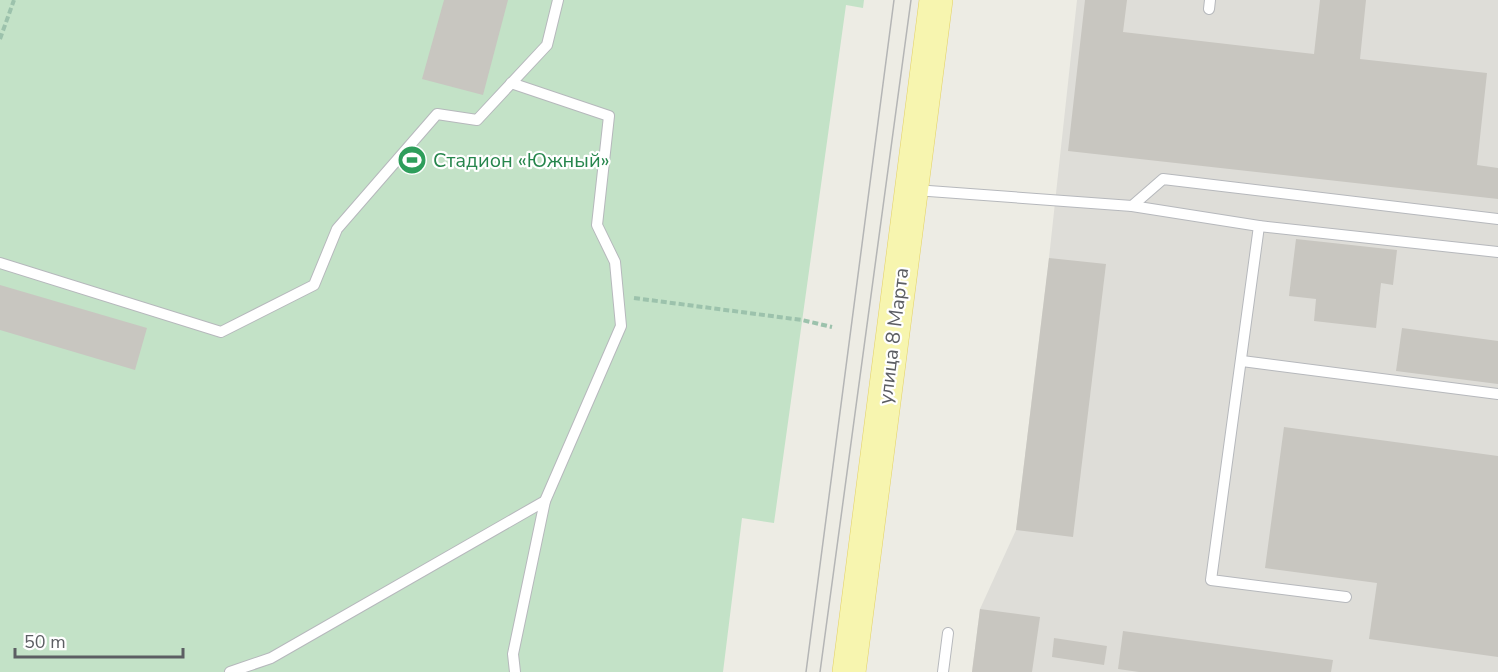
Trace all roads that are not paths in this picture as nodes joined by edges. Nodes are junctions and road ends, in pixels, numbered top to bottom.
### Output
1 (558, 0) edge
2 (936, 0) edge
3 (511, 83) junction
4 (911, 190) junction
5 (1132, 206) junction
6 (1498, 219) edge
7 (1259, 226) junction
8 (1498, 252) edge
9 (0, 263) edge
10 (1242, 361) junction
11 (1498, 393) edge
12 (545, 501) junction
13 (1346, 597) dead end
14 (948, 633) dead end
15 (230, 672) edge
16 (515, 672) edge
17 (849, 672) edge
18 (943, 672) edge

1 - 3 lane
2 - 4 main road, улица 8 Марта
3 - 9 lane
3 - 12 lane
4 - 5 lane
4 - 17 main road, улица 8 Марта
5 - 6 lane
5 - 7 lane
7 - 8 lane
7 - 10 lane
10 - 11 lane
10 - 13 lane
12 - 15 lane
12 - 16 lane
14 - 18 lane

